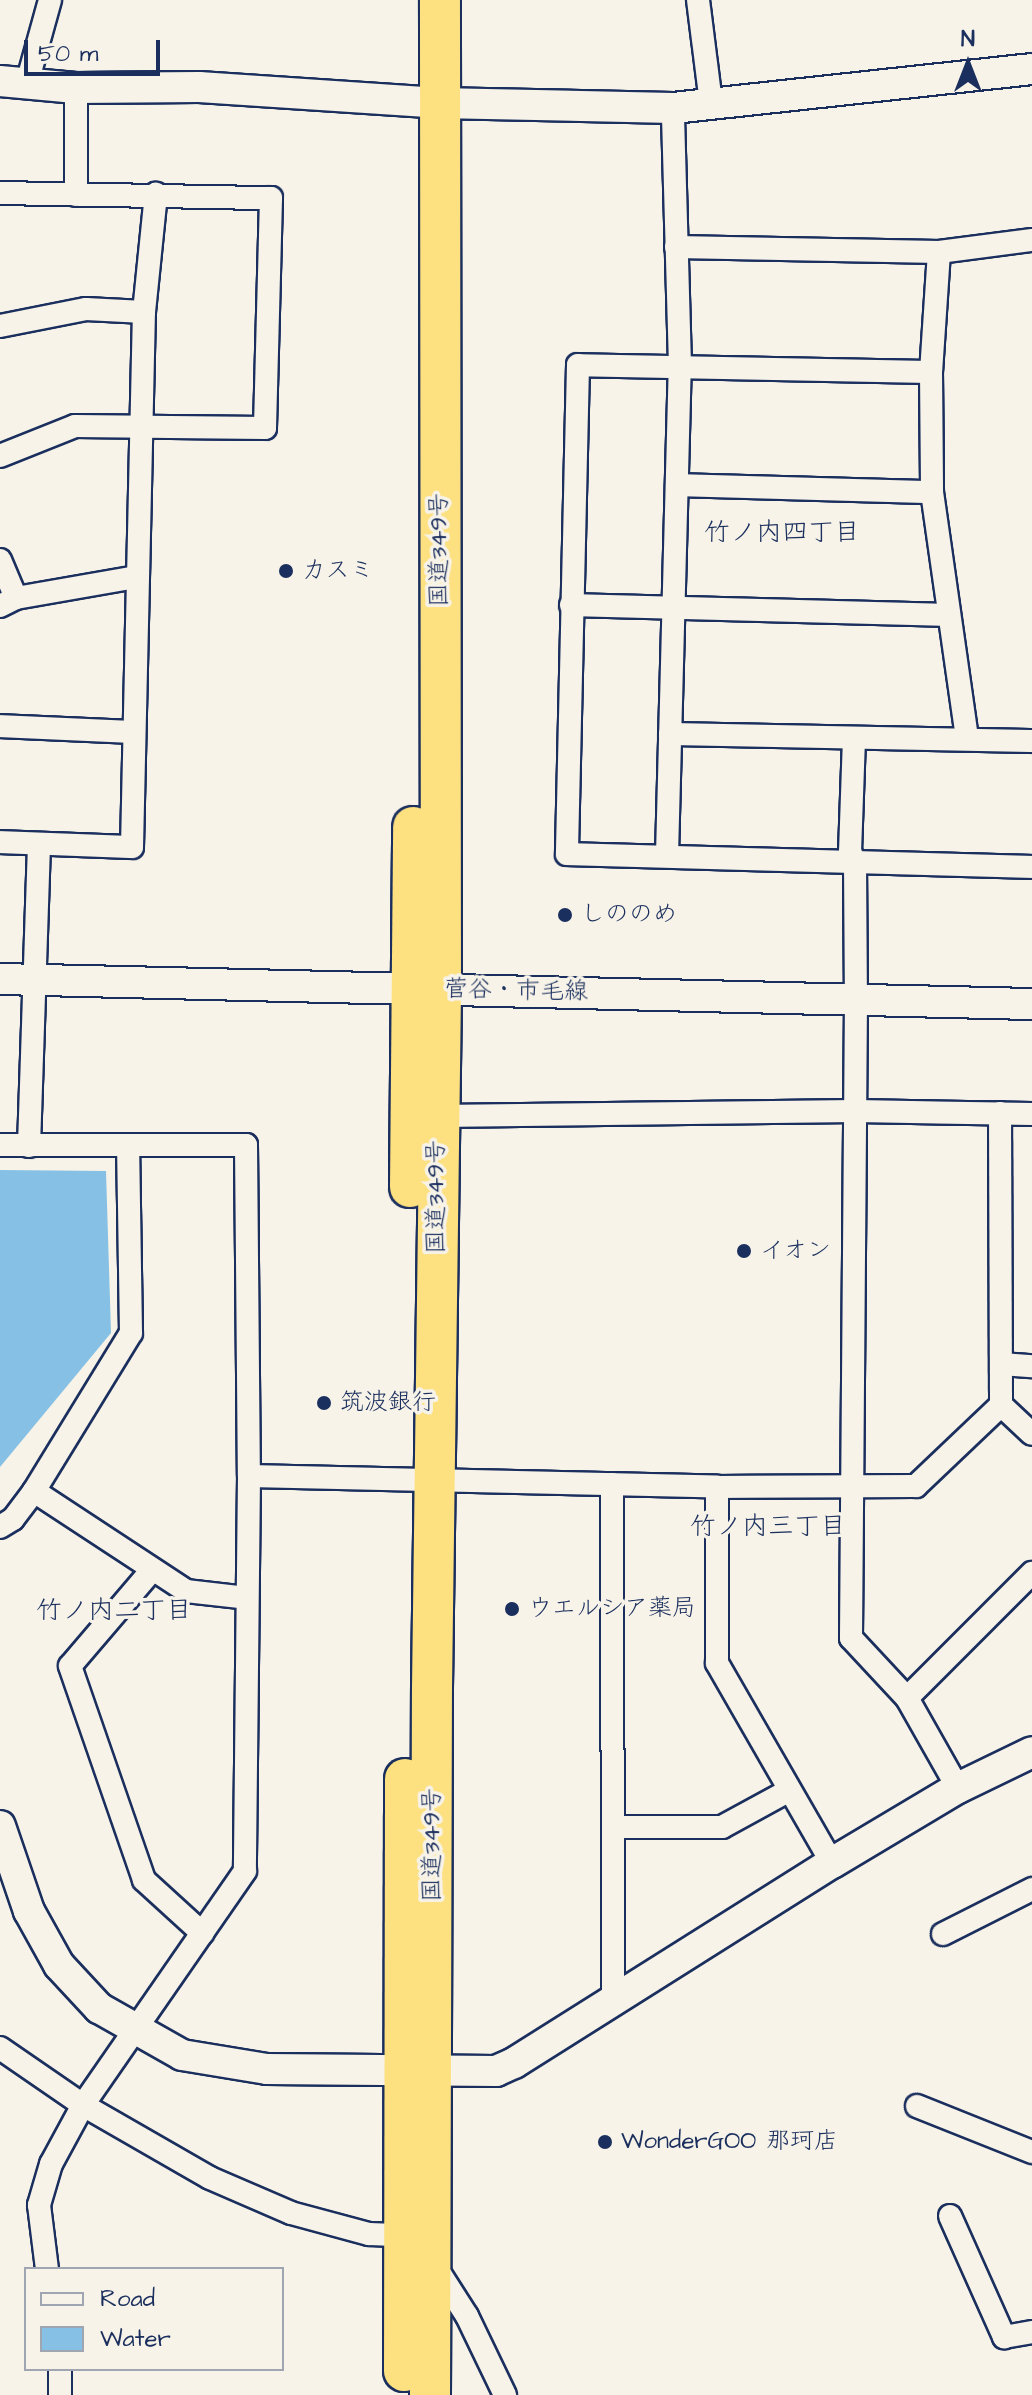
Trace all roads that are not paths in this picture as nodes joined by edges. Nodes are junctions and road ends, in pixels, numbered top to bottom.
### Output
1 (50, 0) edge
2 (417, 0) edge
3 (440, 0) edge
4 (698, 0) edge
5 (1032, 69) edge
6 (14, 82) edge
7 (76, 88) junction
8 (428, 102) junction
9 (711, 103) junction
10 (673, 108) junction
11 (0, 193) edge
12 (156, 194) junction
13 (76, 195) junction
14 (1032, 240) edge
15 (676, 247) junction
16 (939, 252) junction
17 (144, 312) junction
18 (0, 326) edge
19 (680, 366) junction
20 (931, 372) junction
21 (142, 425) junction
22 (2, 450) edge
23 (677, 485) junction
24 (932, 492) junction
25 (0, 560) edge
26 (136, 577) junction
27 (8, 602) edge
28 (571, 605) junction
29 (674, 608) junction
30 (949, 615) junction
31 (0, 726) edge
32 (133, 732) junction
33 (670, 734) junction
34 (967, 737) junction
35 (854, 738) junction
36 (1032, 741) edge
37 (0, 842) edge
38 (39, 844) junction
39 (667, 855) junction
40 (855, 863) junction
41 (1032, 867) edge
42 (0, 979) edge
43 (34, 980) junction
44 (426, 989) junction
45 (856, 999) junction
46 (1032, 1004) edge
47 (856, 1111) junction
48 (1000, 1113) junction
49 (1032, 1114) edge
50 (438, 1116) junction
51 (0, 1145) edge
52 (29, 1146) junction
53 (128, 1146) junction
54 (1001, 1364) junction
55 (1032, 1366) edge
56 (1001, 1405) junction
57 (1032, 1434) edge
58 (249, 1476) junction
59 (421, 1481) junction
60 (612, 1484) junction
61 (717, 1487) junction
62 (853, 1488) junction
63 (34, 1491) junction
64 (0, 1527) edge
65 (152, 1570) junction
66 (1032, 1573) edge
67 (247, 1598) junction
68 (907, 1698) junction
69 (1032, 1752) edge
70 (958, 1788) junction
71 (790, 1790) junction
72 (0, 1826) edge
73 (613, 1827) junction
74 (832, 1863) junction
75 (1032, 1889) edge
76 (202, 1933) junction
77 (943, 1934) dead end
78 (613, 1999) junction
79 (138, 2030) junction
80 (0, 2048) edge
81 (418, 2070) junction
82 (83, 2105) junction
83 (917, 2106) dead end
84 (1032, 2152) edge
85 (950, 2216) dead end
86 (402, 2235) junction
87 (432, 2261) junction
88 (47, 2267) edge
89 (1032, 2332) edge
90 (60, 2371) edge
91 (60, 2395) edge
92 (404, 2395) edge
93 (430, 2395) edge
94 (505, 2395) edge

1 - 6 street
2 - 8 highway, 国道349号
3 - 8 highway, 国道349号
4 - 9 street
5 - 9 street
6 - 7 street
7 - 8 street
7 - 13 street
8 - 10 street
8 - 44 highway, 国道349号
9 - 10 street
10 - 15 street
11 - 13 street
12 - 13 street
12 - 17 street
12 - 21 street
14 - 16 street
15 - 16 street
15 - 19 street
16 - 20 street
17 - 18 street
17 - 21 street
19 - 20 street
19 - 23 street
19 - 28 street
20 - 24 street
21 - 22 street
21 - 26 street
23 - 24 street
23 - 29 street
24 - 30 street
25 - 27 street
26 - 27 street
26 - 32 street
28 - 29 street
28 - 39 street
29 - 30 street
29 - 33 street
30 - 34 street
31 - 32 street
32 - 38 street
33 - 35 street
33 - 39 street
34 - 35 street
34 - 36 street
35 - 40 street
37 - 38 street
38 - 43 street
39 - 40 street
40 - 41 street
40 - 45 street
42 - 43 street, 菅谷・市毛線
43 - 44 street, 菅谷・市毛線
43 - 52 street
44 - 45 street, 菅谷・市毛線
44 - 50 highway, 国道349号
44 - 59 highway, 国道349号
45 - 46 street, 菅谷・市毛線
45 - 47 street
47 - 48 street
47 - 50 street
47 - 62 street
48 - 49 street
48 - 54 street
50 - 59 highway, 国道349号
51 - 52 street
52 - 53 street
53 - 58 street
53 - 63 street
54 - 55 street
54 - 56 street
56 - 57 street
56 - 62 street
58 - 59 street
58 - 67 street
59 - 60 street
59 - 81 highway, 国道349号
60 - 61 street
60 - 73 street
61 - 62 street
61 - 71 street
62 - 68 street
63 - 64 street
63 - 65 street
65 - 67 street
65 - 76 street
66 - 68 street
67 - 76 street
68 - 70 street
69 - 70 street
70 - 74 street
71 - 73 street
71 - 74 street
72 - 79 street
73 - 78 street
74 - 78 street
75 - 77 street
76 - 79 street
78 - 81 street
79 - 81 street
79 - 82 street
80 - 82 street
81 - 86 highway, 国道349号
81 - 87 highway, 国道349号
82 - 86 street
82 - 88 street
83 - 84 street
85 - 89 street
86 - 92 highway, 国道349号
87 - 93 highway, 国道349号
87 - 94 street
90 - 91 street

